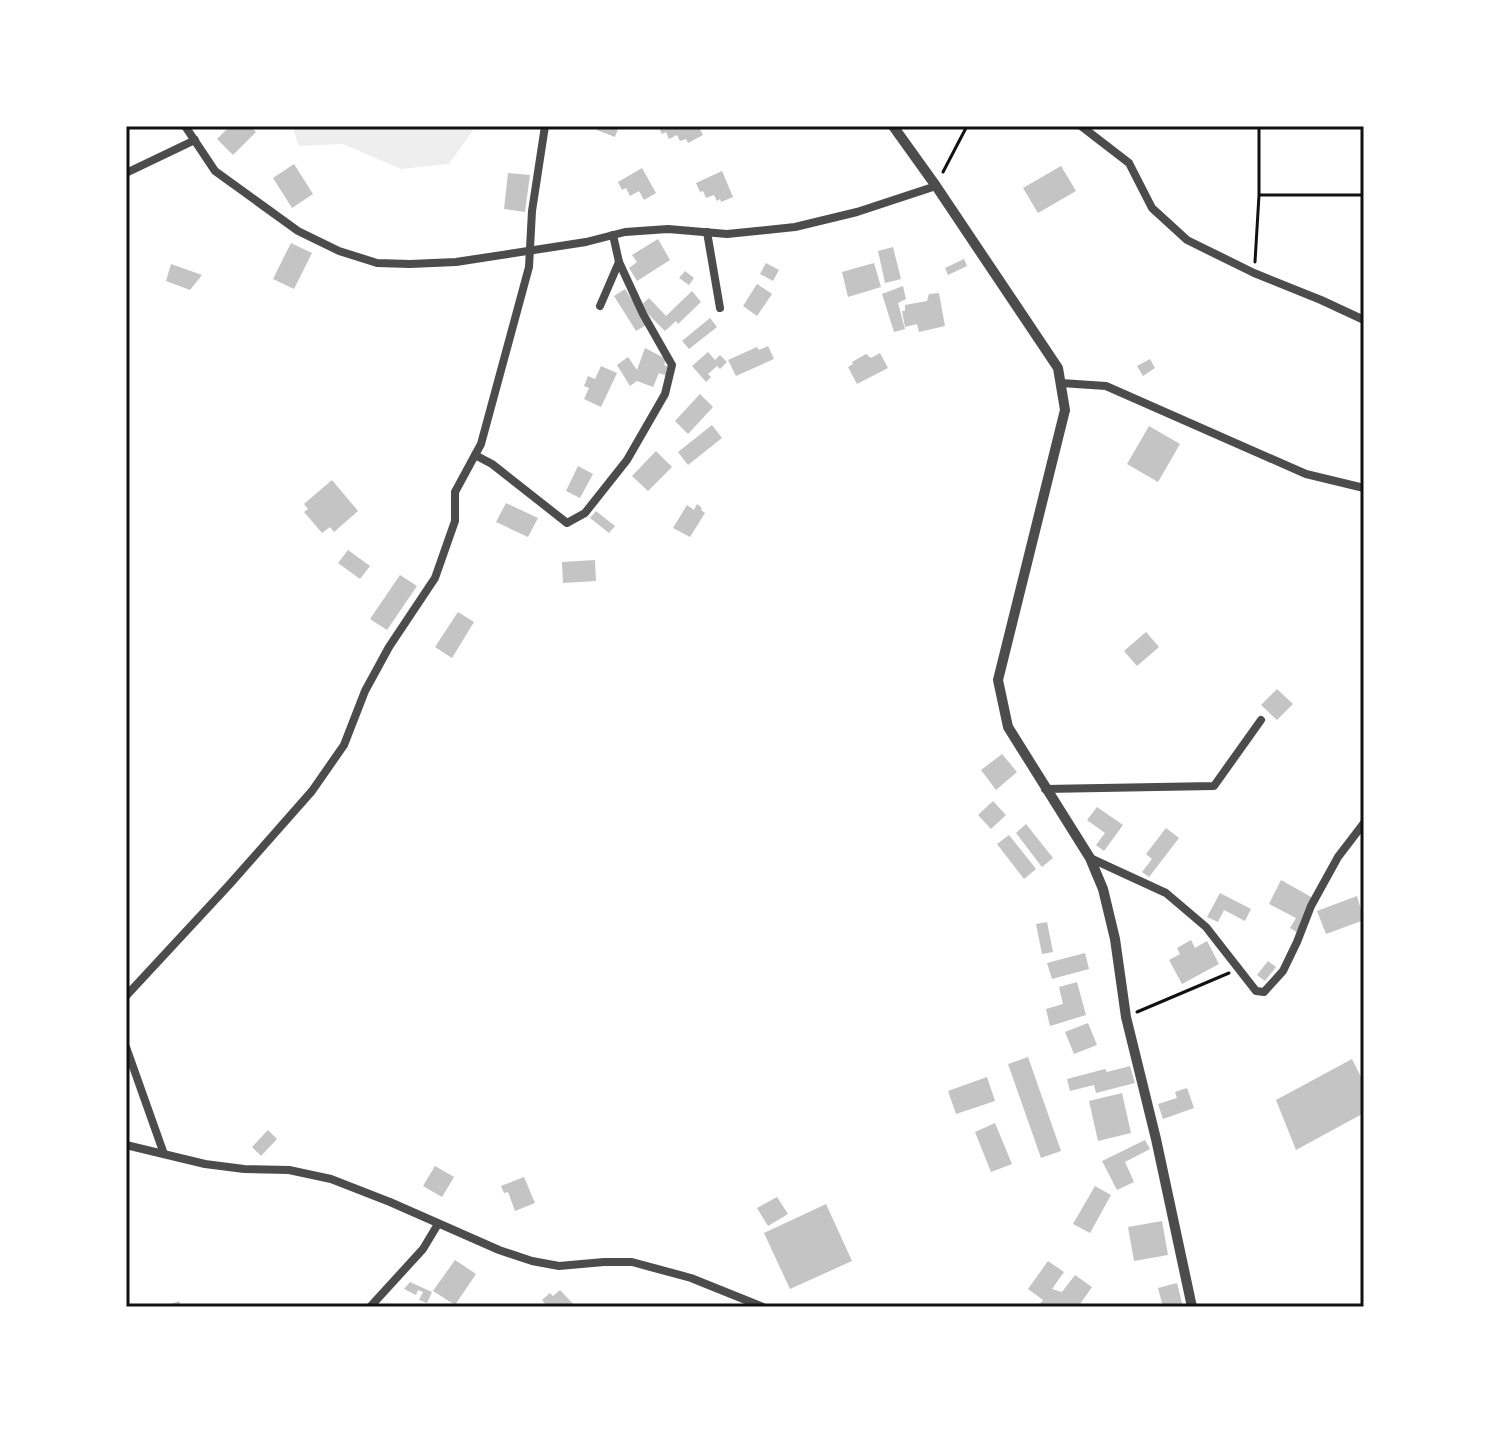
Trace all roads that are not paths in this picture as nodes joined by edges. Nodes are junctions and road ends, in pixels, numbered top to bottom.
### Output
1 (185, 126) edge
2 (545, 126) edge
3 (893, 126) edge
4 (1081, 126) edge
5 (195, 140) junction
6 (126, 173) edge
7 (936, 186) junction
8 (707, 232) junction
9 (613, 235) junction
10 (530, 250) junction
11 (619, 262) junction
12 (600, 306) dead end
13 (720, 308) dead end
14 (1364, 320) edge
15 (1061, 383) junction
16 (475, 455) junction
17 (1364, 488) edge
18 (1261, 720) dead end
19 (1045, 789) junction
20 (1364, 823) edge
21 (1090, 858) junction
22 (126, 996) edge
23 (126, 1047) edge
24 (126, 1145) edge
25 (164, 1154) junction
26 (438, 1224) junction
27 (370, 1307) edge
28 (763, 1307) edge
29 (1192, 1307) edge

1 - 5 street
2 - 10 street
3 - 7 street
4 - 14 street
5 - 6 street
5 - 10 street
7 - 8 street
7 - 15 street
8 - 9 street
8 - 13 street
9 - 10 street
9 - 11 street
10 - 16 street
11 - 12 street
11 - 16 street
15 - 17 street
15 - 19 street
16 - 22 street
18 - 19 street
19 - 21 street
20 - 21 street
21 - 29 street
23 - 25 street
24 - 25 street
25 - 26 street
26 - 27 street
26 - 28 street

